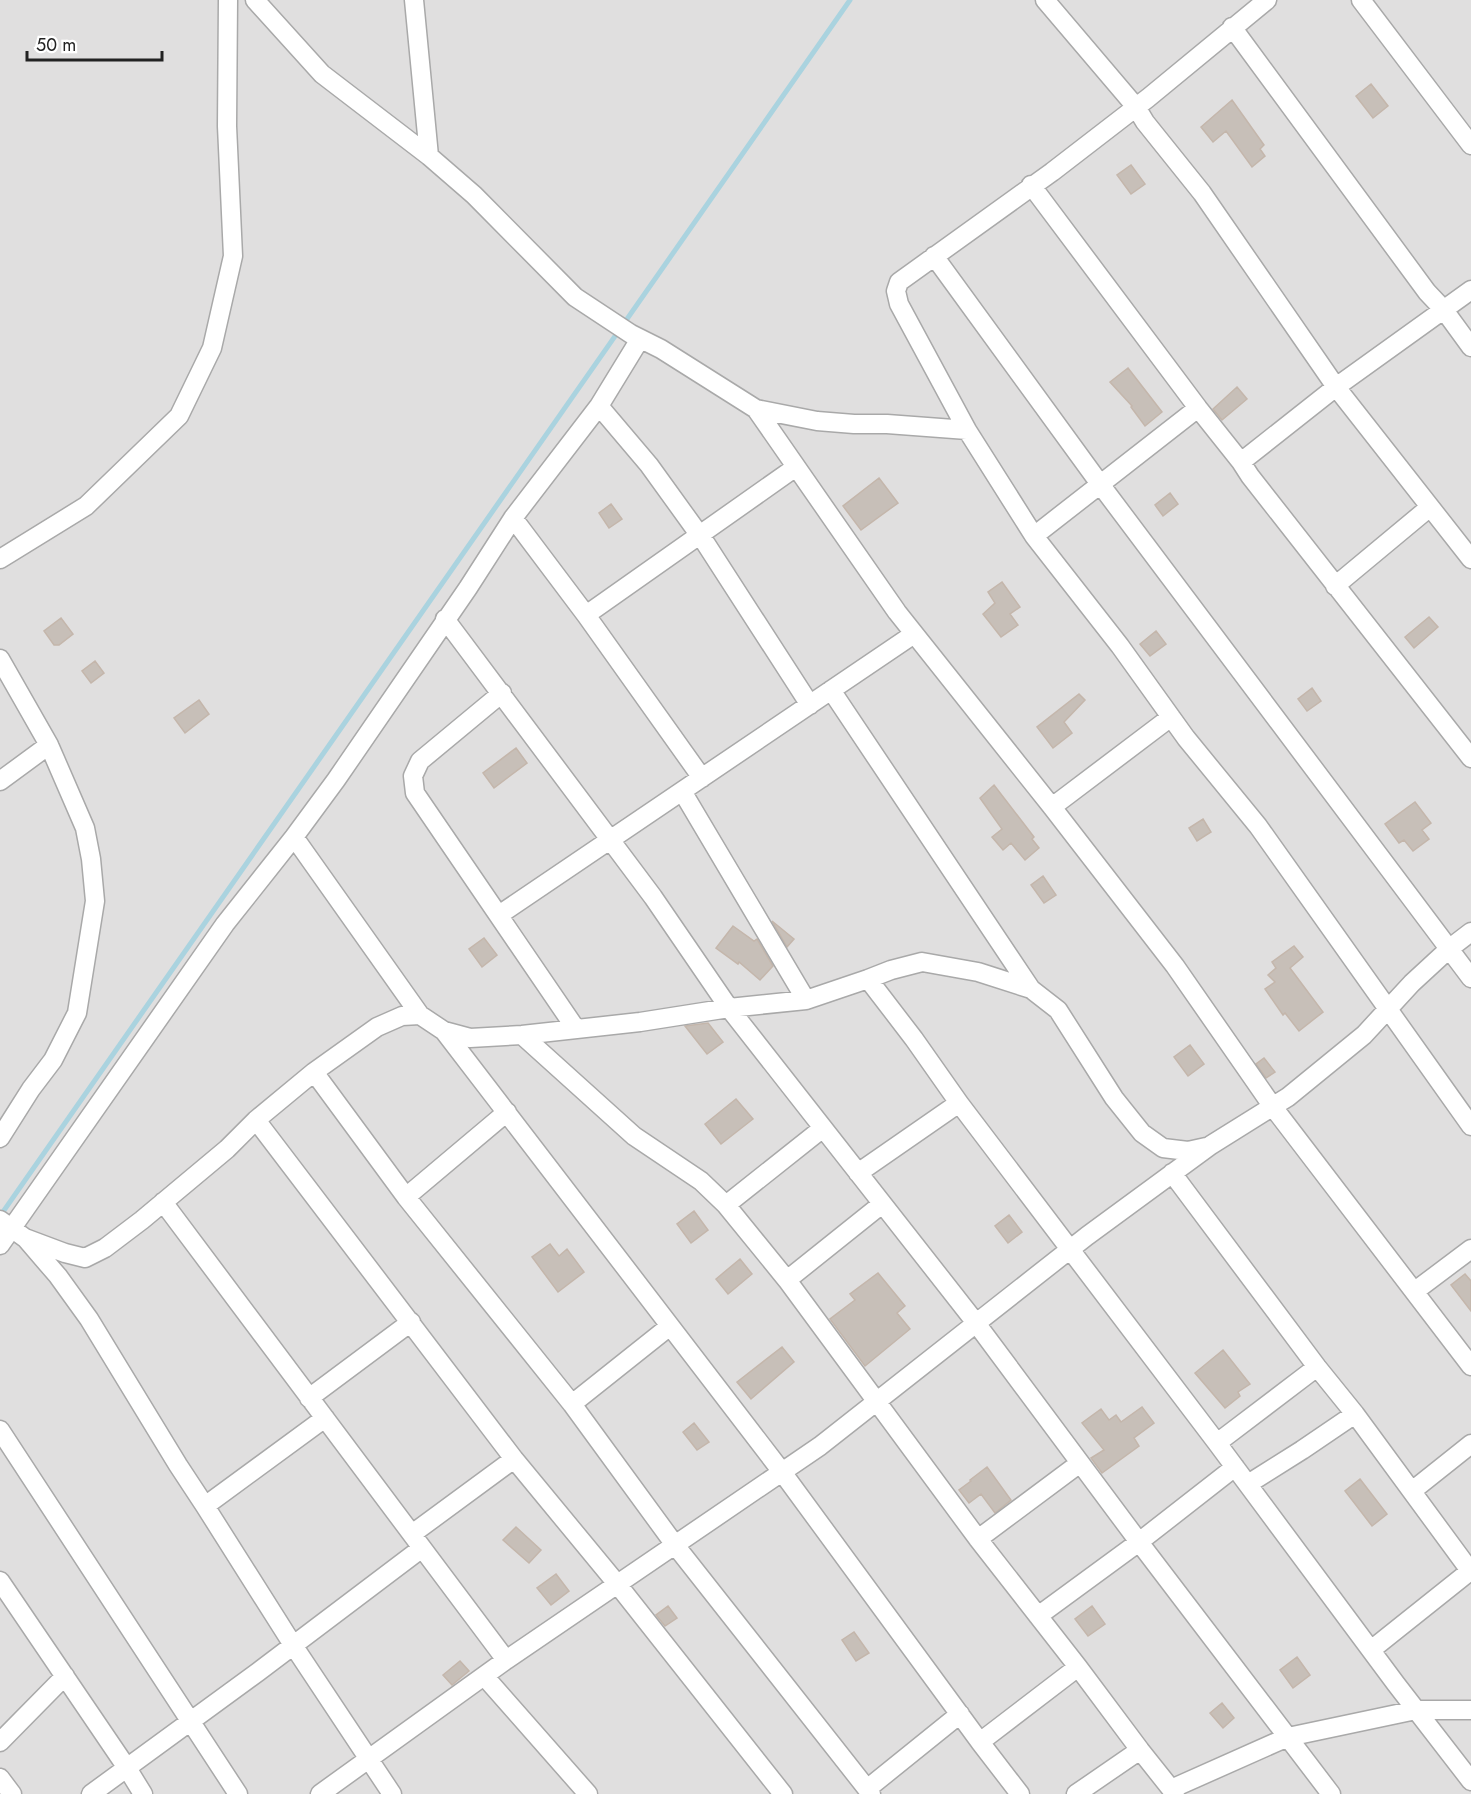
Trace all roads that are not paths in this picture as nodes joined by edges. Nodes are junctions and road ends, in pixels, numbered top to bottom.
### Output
1 (228, 0) edge
2 (255, 0) edge
3 (414, 0) edge
4 (1045, 0) edge
5 (1267, 0) edge
6 (1361, 0) edge
7 (1232, 27) junction
8 (1136, 107) junction
9 (1471, 145) edge
10 (429, 156) junction
11 (1031, 185) junction
12 (934, 256) junction
13 (1471, 291) edge
14 (1444, 310) junction
15 (640, 339) junction
16 (1471, 347) edge
17 (1336, 387) junction
18 (599, 406) junction
19 (1198, 408) junction
20 (756, 409) junction
21 (967, 430) junction
22 (1241, 462) junction
23 (796, 467) junction
24 (1100, 484) junction
25 (1430, 507) junction
26 (513, 518) junction
27 (700, 534) junction
28 (1034, 536) junction
29 (1471, 559) edge
30 (0, 560) edge
31 (1335, 586) junction
32 (586, 615) junction
33 (446, 619) junction
34 (914, 634) junction
35 (0, 659) edge
36 (831, 690) junction
37 (502, 693) junction
38 (810, 705) junction
39 (1171, 717) junction
40 (49, 745) junction
41 (1471, 758) edge
42 (702, 778) junction
43 (0, 781) edge
44 (682, 791) junction
45 (1052, 807) junction
46 (294, 837) junction
47 (611, 840) junction
48 (500, 915) junction
49 (1471, 932) edge
50 (1450, 948) junction
51 (1471, 978) edge
52 (868, 979) junction
53 (1031, 989) junction
54 (806, 1000) junction
55 (729, 1008) junction
56 (1388, 1011) junction
57 (420, 1015) junction
58 (576, 1029) junction
59 (444, 1031) junction
60 (522, 1035) junction
61 (314, 1072) junction
62 (959, 1103) junction
63 (1273, 1107) junction
64 (507, 1112) junction
65 (256, 1120) junction
66 (1471, 1126) edge
67 (823, 1128) junction
68 (0, 1138) edge
69 (1211, 1145) junction
70 (858, 1173) junction
71 (1172, 1173) junction
72 (406, 1197) junction
73 (163, 1202) junction
74 (882, 1204) junction
75 (726, 1205) junction
76 (12, 1228) edge
77 (0, 1245) edge
78 (1071, 1249) junction
79 (1471, 1249) edge
80 (787, 1280) junction
81 (1415, 1291) junction
82 (411, 1322) junction
83 (976, 1323) junction
84 (670, 1326) junction
85 (1471, 1366) edge
86 (1317, 1367) junction
87 (309, 1398) junction
88 (876, 1402) junction
89 (572, 1404) junction
90 (1355, 1414) junction
91 (325, 1418) junction
92 (0, 1430) edge
93 (1217, 1443) junction
94 (1471, 1444) edge
95 (514, 1460) junction
96 (1080, 1462) junction
97 (1235, 1467) junction
98 (782, 1472) junction
99 (1248, 1484) junction
100 (1412, 1491) junction
101 (205, 1506) junction
102 (978, 1539) junction
103 (417, 1541) junction
104 (1139, 1542) junction
105 (675, 1545) junction
106 (1471, 1571) edge
107 (0, 1581) edge
108 (618, 1585) junction
109 (1038, 1616) junction
110 (293, 1645) junction
111 (1371, 1650) junction
112 (506, 1660) junction
113 (1078, 1667) junction
114 (65, 1676) junction
115 (485, 1677) junction
116 (1416, 1710) junction
117 (1471, 1710) edge
118 (960, 1714) junction
119 (189, 1721) junction
120 (1288, 1737) junction
121 (0, 1742) edge
122 (980, 1742) junction
123 (1140, 1750) junction
124 (370, 1759) junction
125 (127, 1768) junction
126 (0, 1778) edge
127 (1471, 1781) edge
128 (869, 1791) edge
129 (1173, 1792) edge
130 (1019, 1793) edge
131 (12, 1794) edge
132 (91, 1794) edge
133 (143, 1794) edge
134 (238, 1794) edge
135 (320, 1794) edge
136 (392, 1794) edge
137 (588, 1794) edge
138 (783, 1794) edge
139 (1076, 1794) edge
140 (1331, 1794) edge

1 - 30 street
2 - 10 street
3 - 10 street
4 - 8 street
5 - 7 street
6 - 9 street
7 - 8 street
7 - 14 street
8 - 11 street
8 - 17 street
10 - 15 street
11 - 12 street
11 - 19 street
12 - 21 street
12 - 24 street
13 - 14 street
14 - 16 street
14 - 17 street
15 - 18 street
15 - 20 street
17 - 22 street
17 - 25 street
18 - 26 street
18 - 27 street
19 - 22 street
19 - 24 street
20 - 21 street
20 - 23 street
21 - 28 street
22 - 31 street
23 - 27 street
23 - 34 street
24 - 28 street
24 - 50 street
25 - 29 street
25 - 31 street
26 - 32 street
26 - 33 street
27 - 32 street
27 - 38 street
28 - 39 street
31 - 41 street
32 - 42 street
33 - 37 street
33 - 46 street
34 - 36 street
34 - 45 street
35 - 40 street
36 - 38 street
36 - 53 street
37 - 47 street
37 - 48 street
38 - 42 street
39 - 45 street
39 - 56 street
40 - 43 street
40 - 68 street
42 - 44 street
44 - 47 street
44 - 54 street
45 - 63 street
46 - 57 street
46 - 76 street
47 - 48 street
47 - 55 street
48 - 58 street
49 - 50 street
50 - 51 street
50 - 56 street
52 - 53 street
52 - 54 street
52 - 62 street
53 - 69 street
54 - 55 street
55 - 58 street
55 - 67 street
56 - 63 street
56 - 66 street
57 - 59 street
57 - 61 street
58 - 60 street
59 - 60 street
59 - 64 street
60 - 75 street
61 - 65 street
61 - 72 street
62 - 70 street
62 - 78 street
63 - 69 street
63 - 81 street
64 - 72 street
64 - 84 street
65 - 73 street
65 - 82 street
67 - 70 street
67 - 75 street
69 - 71 street
70 - 74 street
71 - 78 street
71 - 86 street
72 - 89 street
73 - 76 street
73 - 87 street
74 - 80 street
74 - 83 street
75 - 80 street
76 - 77 street
76 - 101 street
78 - 83 street
78 - 93 street
79 - 81 street
80 - 88 street
81 - 85 street
82 - 87 street
82 - 95 street
83 - 88 street
83 - 96 street
84 - 89 street
84 - 98 street
86 - 90 street
86 - 93 street
87 - 91 street
88 - 98 street
88 - 102 street
89 - 105 street
90 - 99 street
90 - 100 street
91 - 101 street
91 - 103 street
92 - 119 street
93 - 97 street
94 - 100 street
95 - 103 street
95 - 108 street
96 - 102 street
96 - 104 street
97 - 99 street
97 - 104 street
98 - 105 street
98 - 118 street
99 - 111 street
100 - 106 street
101 - 110 street
102 - 109 street
103 - 110 street
103 - 112 street
104 - 109 street
104 - 120 street
105 - 108 street
105 - 128 street
106 - 111 street
107 - 114 street
108 - 112 street
108 - 138 street
109 - 113 street
110 - 119 street
110 - 124 street
111 - 116 street
112 - 115 street
113 - 122 street
113 - 123 street
114 - 121 street
114 - 125 street
115 - 124 street
115 - 137 street
116 - 117 street
116 - 120 street
116 - 127 street
118 - 122 street
118 - 128 street
119 - 125 street
119 - 134 street
120 - 129 street
120 - 140 street
122 - 130 street
123 - 129 street
123 - 139 street
124 - 135 street
124 - 136 street
125 - 132 street
125 - 133 street
126 - 131 street

